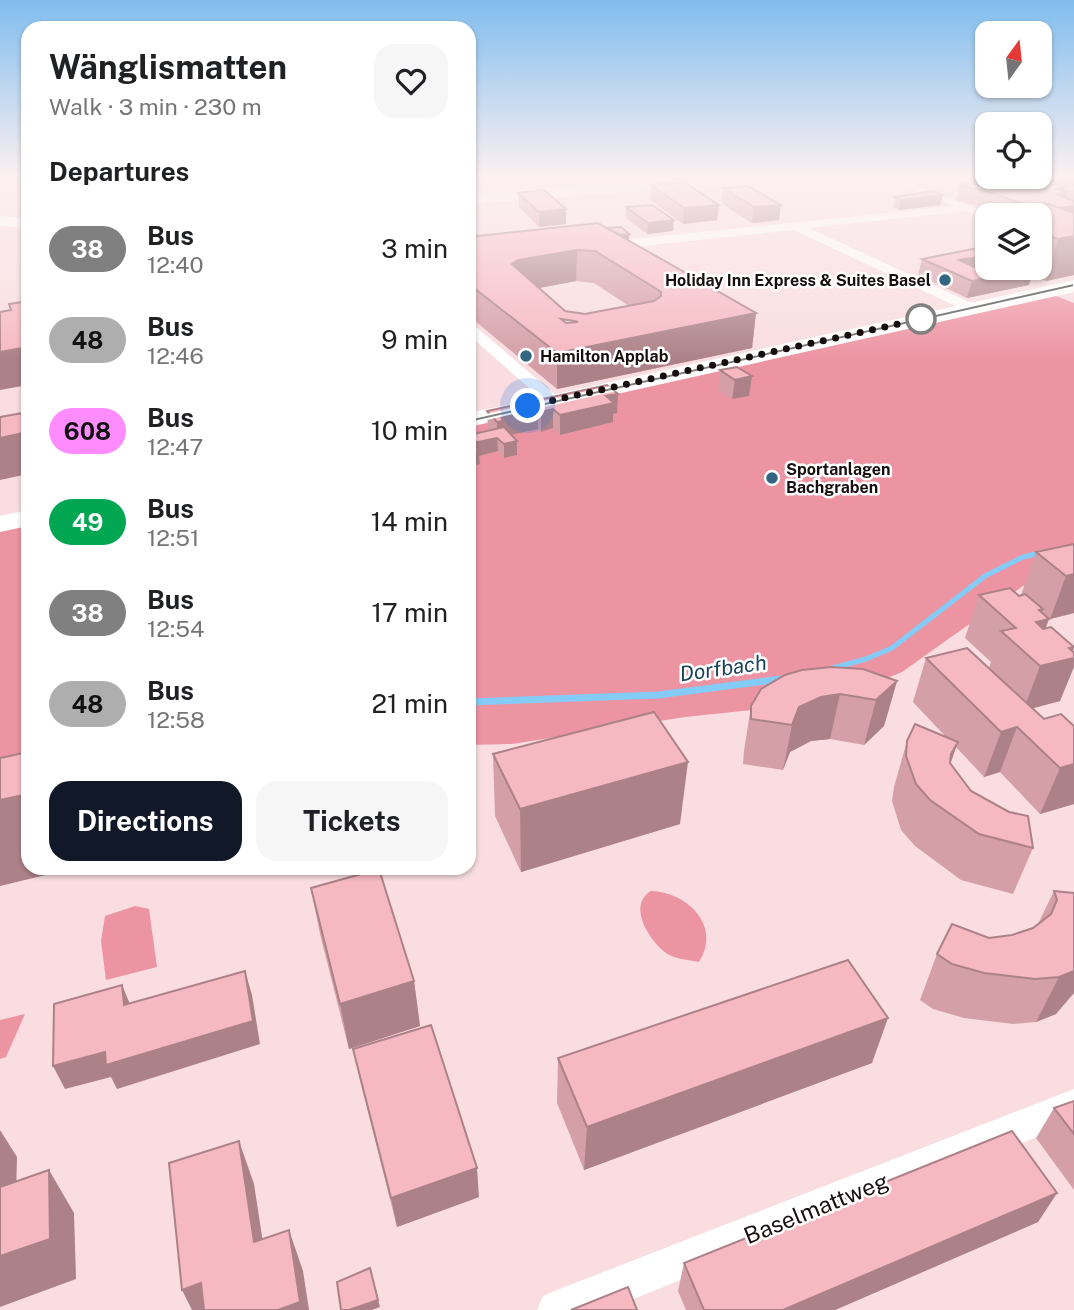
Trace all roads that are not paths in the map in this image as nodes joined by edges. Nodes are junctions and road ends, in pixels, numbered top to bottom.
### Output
1 (690, 237) edge
2 (820, 237) edge
3 (587, 248) edge
4 (1074, 286) edge
5 (971, 308) junction
6 (476, 334) edge
7 (553, 401) junction
8 (476, 418) edge
9 (21, 520) edge
10 (0, 524) edge
11 (1074, 1105) edge
12 (557, 1310) edge

1 - 3 street
2 - 5 street
4 - 5 street
5 - 7 street
6 - 7 street
7 - 8 street
9 - 10 street
11 - 12 street, Baselmattweg

